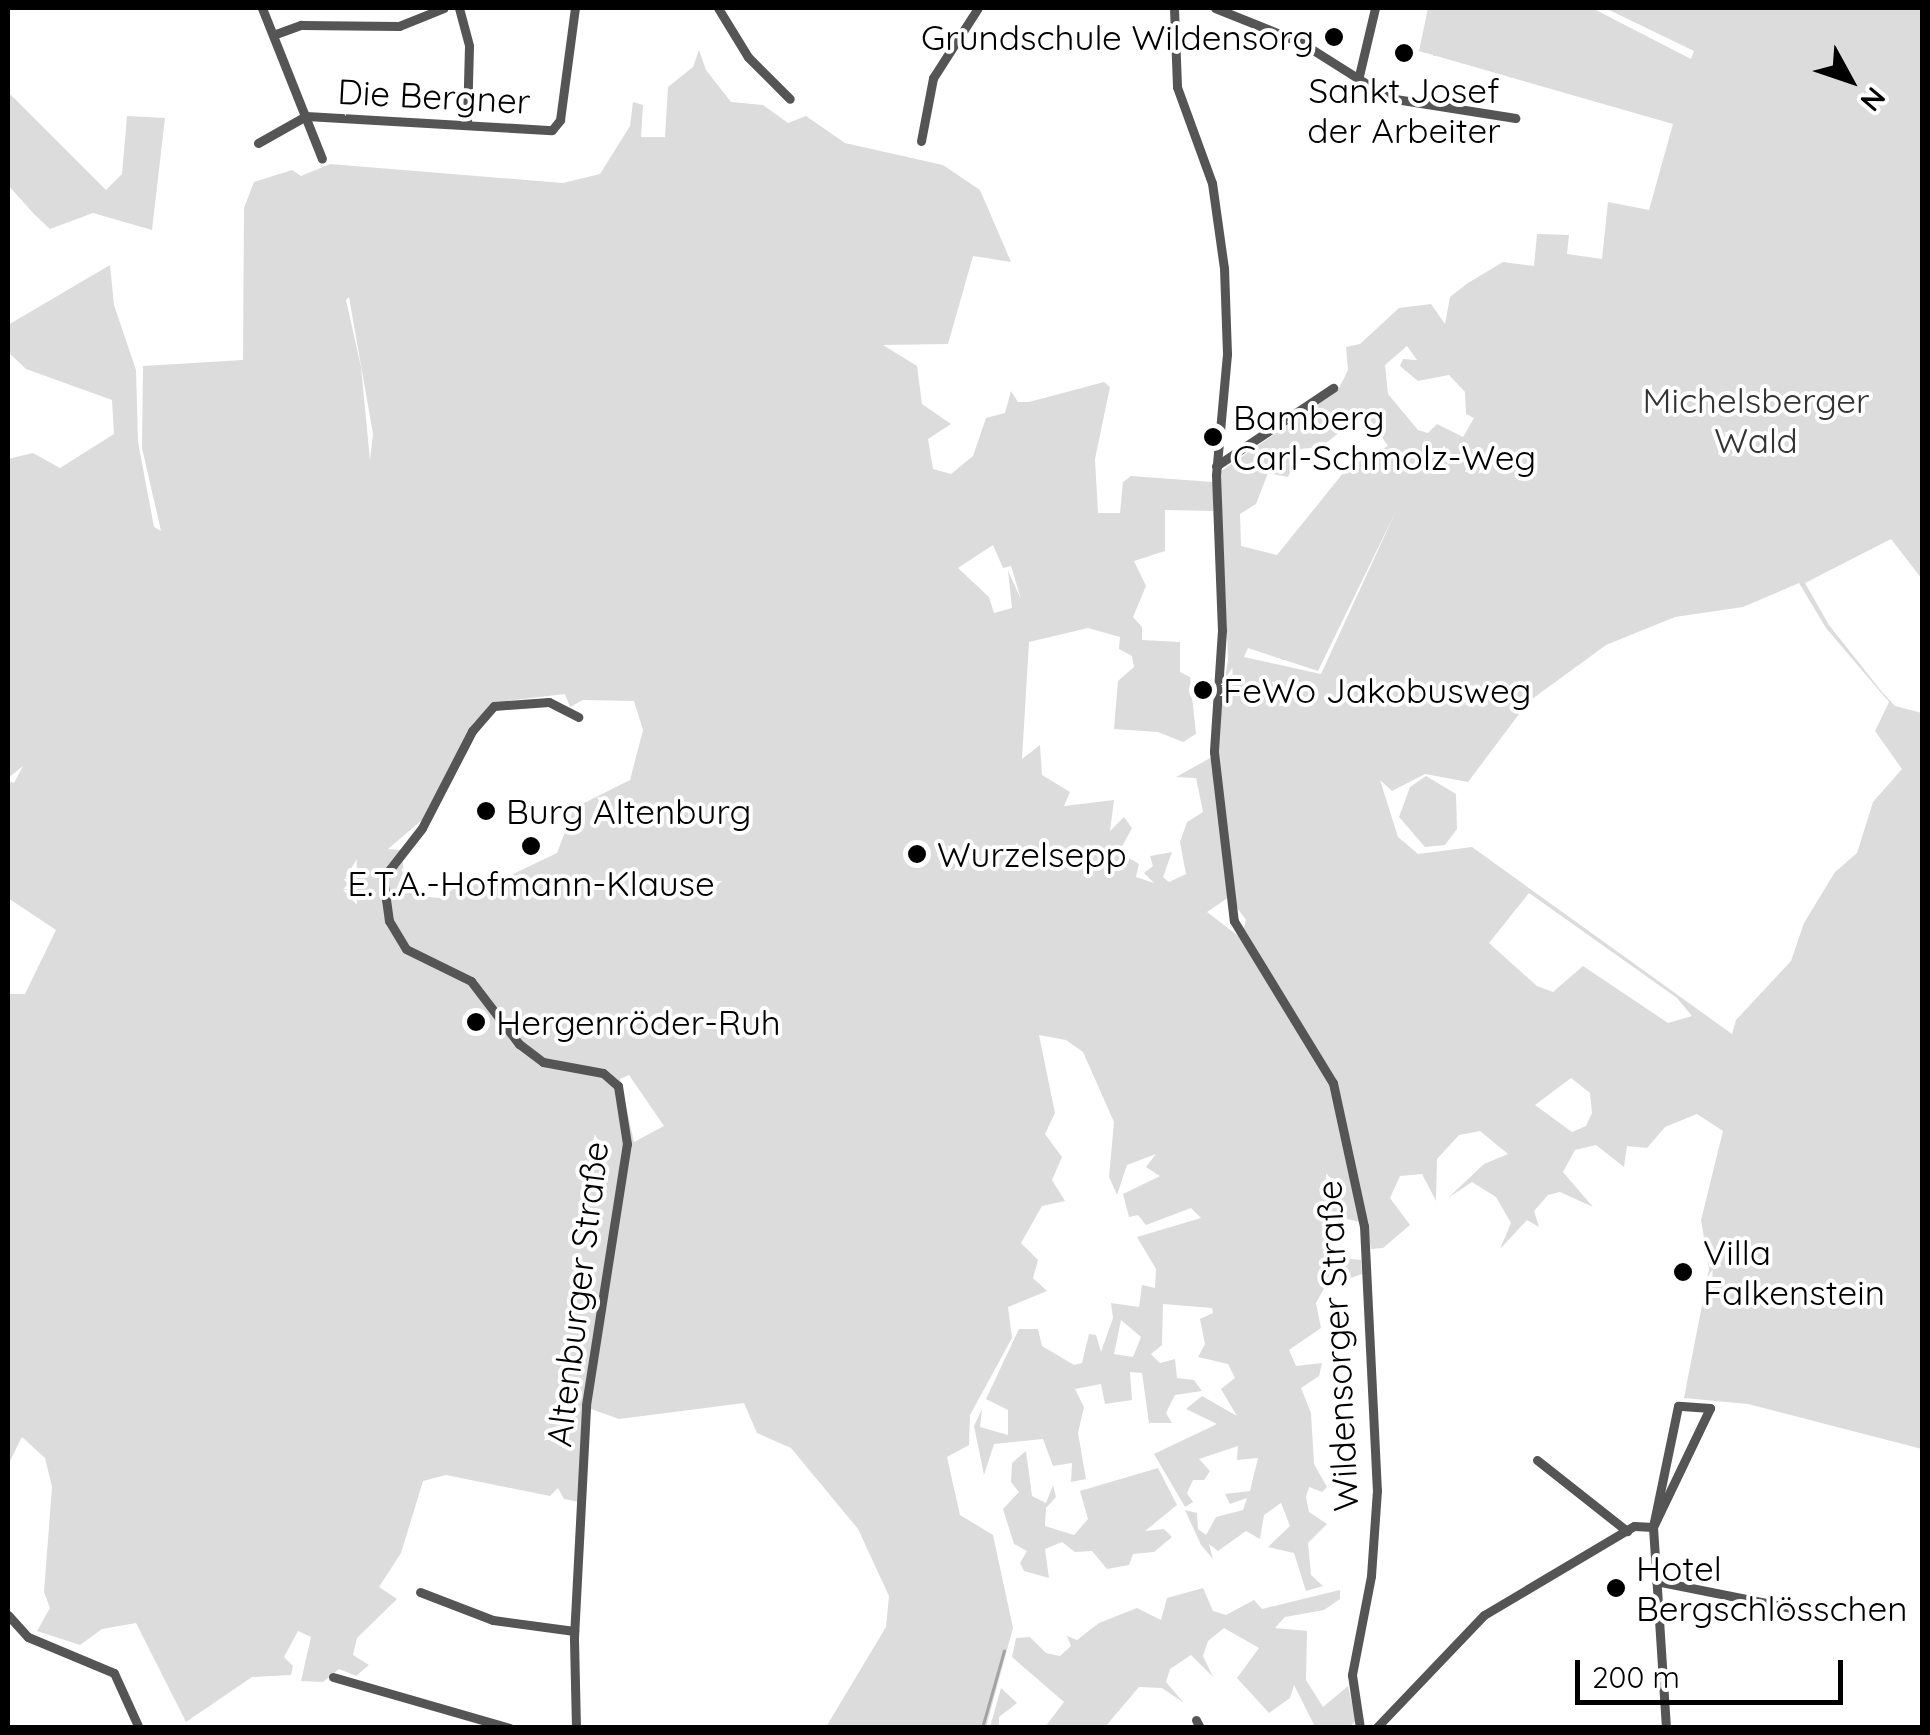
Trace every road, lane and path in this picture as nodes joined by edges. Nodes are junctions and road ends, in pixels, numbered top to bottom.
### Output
1 (262, 8) edge
2 (444, 8) edge
3 (459, 8) edge
4 (575, 8) edge
5 (718, 8) edge
6 (978, 8) edge
7 (1174, 8) edge
8 (1215, 8) edge
9 (1375, 8) edge
10 (273, 35) junction
11 (1358, 80) junction
12 (790, 98) dead end
13 (306, 116) junction
14 (1515, 118) dead end
15 (467, 124) junction
16 (921, 141) dead end
17 (258, 143) dead end
18 (322, 158) dead end
19 (1333, 388) dead end
20 (1216, 466) junction
21 (578, 717) dead end
22 (1537, 1460) dead end
23 (1653, 1527) junction
24 (1627, 1530) junction
25 (1656, 1581) junction
26 (420, 1592) dead end
27 (1792, 1608) dead end
28 (8, 1615) edge
29 (574, 1631) junction
30 (333, 1677) dead end
31 (1359, 1727) edge
32 (139, 1728) edge
33 (510, 1728) edge
34 (576, 1728) edge
35 (1376, 1728) edge
36 (1666, 1728) edge

1 - 10 street, Die Bergner
2 - 10 street
3 - 15 street
4 - 15 street, Die Bergner
5 - 12 street
6 - 16 street
7 - 20 street, Wildensorger Straße
8 - 11 street
9 - 11 street
10 - 13 street, Die Bergner
11 - 14 street
13 - 15 street, Die Bergner
13 - 17 street, Die Bergner
13 - 18 street, Die Bergner
19 - 20 street
20 - 31 street, Wildensorger Straße
21 - 29 street, Altenburger Straße
22 - 24 street
23 - 23 street
23 - 24 street
23 - 25 street
24 - 35 street
25 - 27 street
25 - 36 street
26 - 29 street
28 - 32 street
29 - 34 street, Altenburger Straße
30 - 33 street

